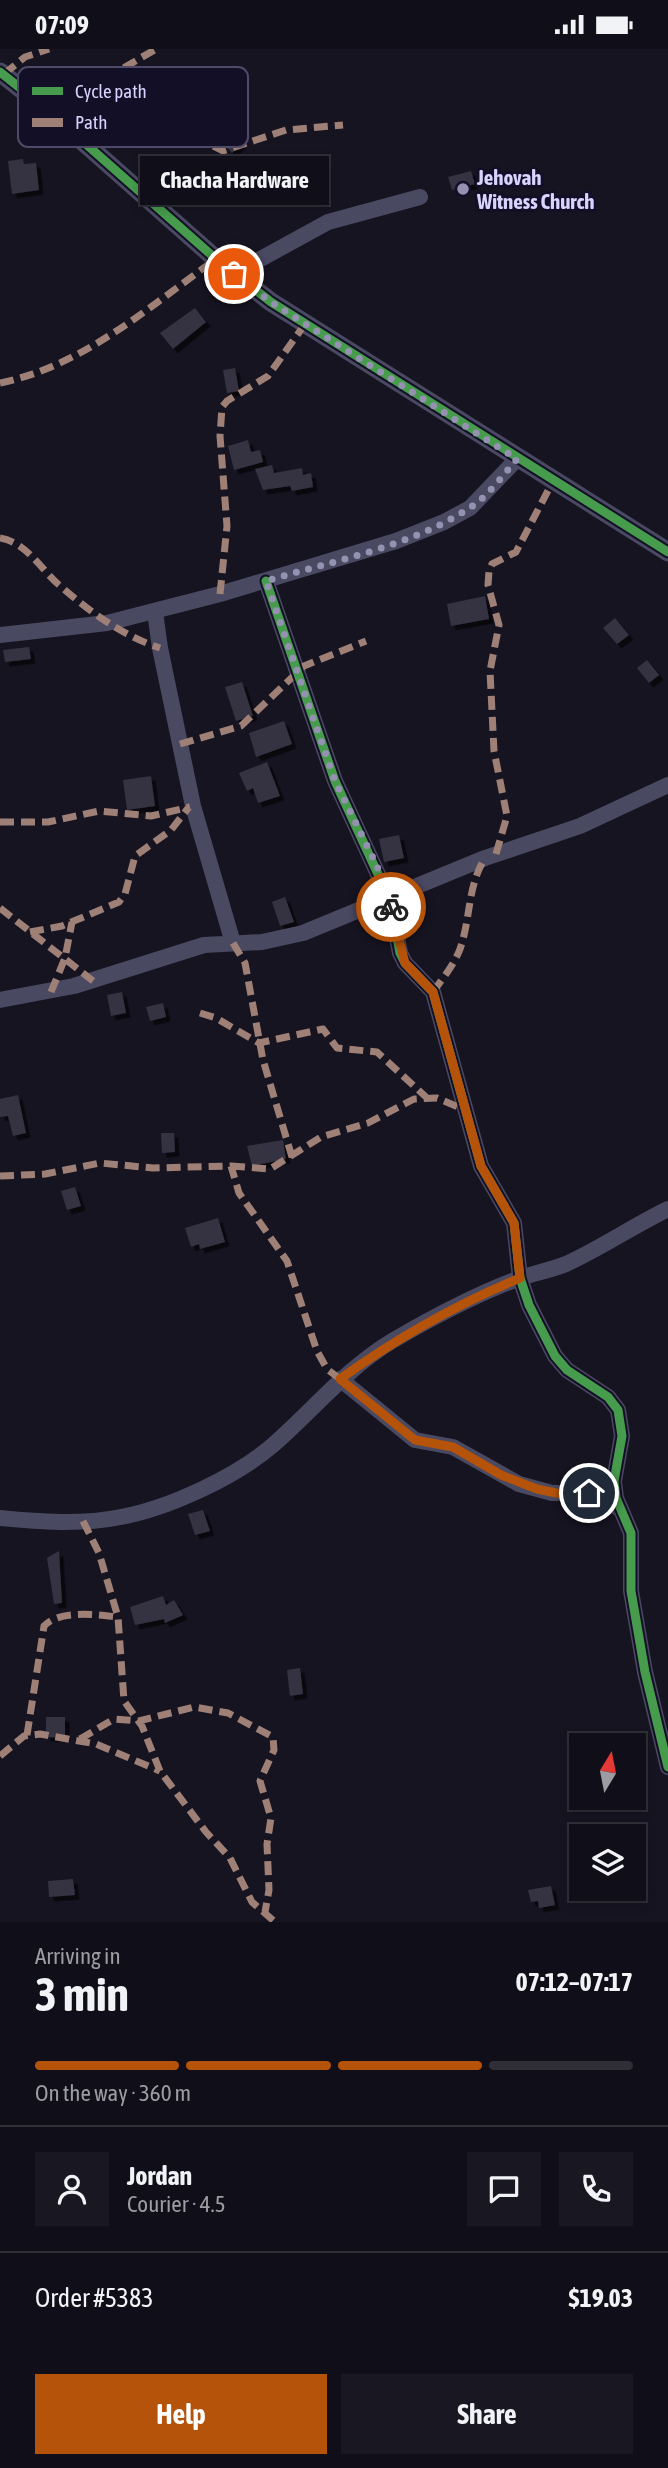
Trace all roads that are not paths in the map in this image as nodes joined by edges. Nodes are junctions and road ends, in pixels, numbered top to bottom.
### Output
1 (0, 72) edge
2 (18, 88) edge
3 (87, 147) edge
4 (420, 197) dead end
5 (234, 274) junction
6 (517, 459) junction
7 (668, 552) edge
8 (266, 581) junction
9 (155, 612) junction
10 (0, 635) edge
11 (668, 785) edge
12 (389, 898) junction
13 (233, 943) junction
14 (0, 1000) edge
15 (668, 1209) edge
16 (520, 1278) junction
17 (340, 1379) junction
18 (620, 1509) junction
19 (0, 1518) edge
20 (668, 1767) edge

1 - 2 street
3 - 5 street
4 - 5 street
5 - 6 street
6 - 7 street
6 - 8 street
8 - 9 street
8 - 12 street
9 - 10 street
9 - 13 street
11 - 12 street
12 - 13 street
12 - 16 street
13 - 14 street
15 - 16 street
16 - 17 street
16 - 18 street
17 - 18 street
17 - 19 street
18 - 20 street

